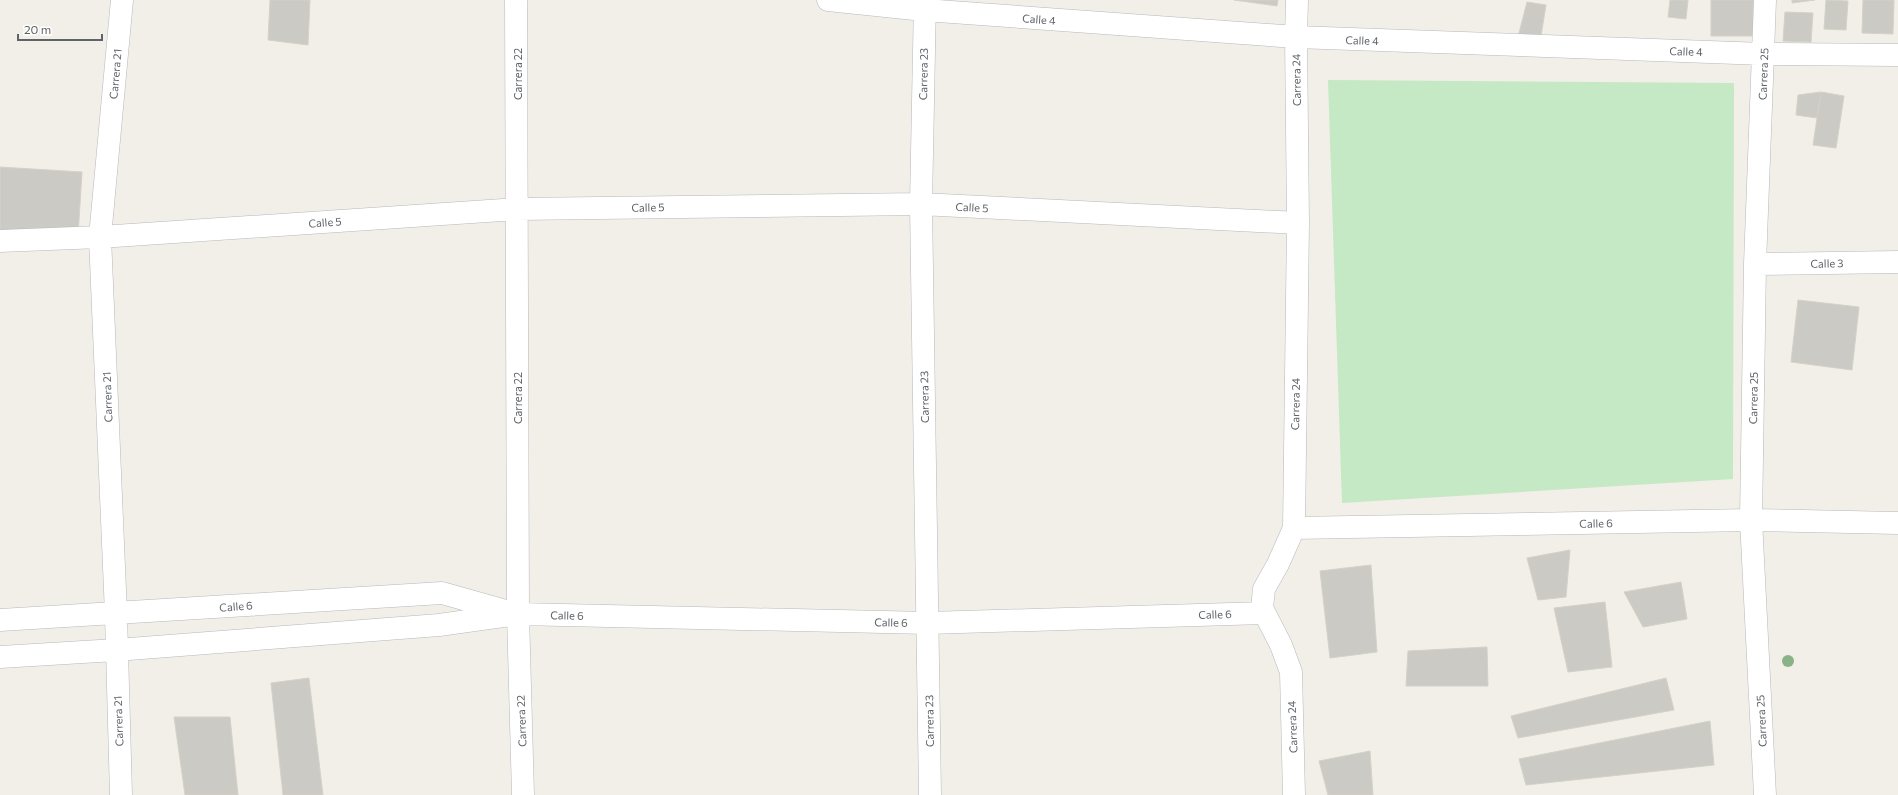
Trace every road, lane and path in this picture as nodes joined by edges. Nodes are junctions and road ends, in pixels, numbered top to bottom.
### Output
1 (122, 0) edge
2 (516, 0) edge
3 (828, 0) edge
4 (1297, 0) edge
5 (1764, 0) edge
6 (925, 5) edge
7 (1296, 37) junction
8 (1764, 54) junction
9 (1898, 55) edge
10 (921, 204) junction
11 (517, 209) junction
12 (1298, 223) junction
13 (100, 237) junction
14 (0, 241) edge
15 (1898, 262) edge
16 (1755, 264) junction
17 (1751, 520) junction
18 (1898, 524) edge
19 (1294, 528) junction
20 (1264, 613) junction
21 (116, 614) junction
22 (518, 614) junction
23 (0, 620) edge
24 (928, 623) junction
25 (116, 650) junction
26 (0, 657) edge
27 (121, 795) edge
28 (523, 795) edge
29 (930, 795) edge
30 (1294, 795) edge
31 (1765, 795) edge

1 - 13 street, Carrera 21
2 - 11 street, Carrera 22
3 - 6 street, Calle 4
4 - 7 street, Carrera 24
5 - 8 street, Carrera 25
6 - 7 street, Calle 4
6 - 10 street, Carrera 23
7 - 8 street, Calle 4
7 - 12 street, Carrera 24
8 - 9 street, Calle 4
8 - 16 street, Carrera 25
10 - 11 street, Calle 5
10 - 12 street, Calle 5
10 - 24 street, Carrera 23
11 - 13 street, Calle 5
11 - 22 street, Carrera 22
12 - 19 street, Carrera 24
13 - 14 street, Calle 5
13 - 21 street, Carrera 21
15 - 16 street, Calle 3
16 - 17 street, Carrera 25
17 - 18 street, Calle 6
17 - 19 street, Calle 6
17 - 31 street, Carrera 25
19 - 20 street, Carrera 24
20 - 24 street, Calle 6
20 - 30 street, Carrera 24
21 - 22 street, Calle 6
21 - 23 street, Calle 6
21 - 25 street, Carrera 21
22 - 24 street, Calle 6
22 - 25 street, Calle 6
22 - 28 street, Carrera 22
24 - 29 street, Carrera 23
25 - 26 street, Calle 6
25 - 27 street, Carrera 21

